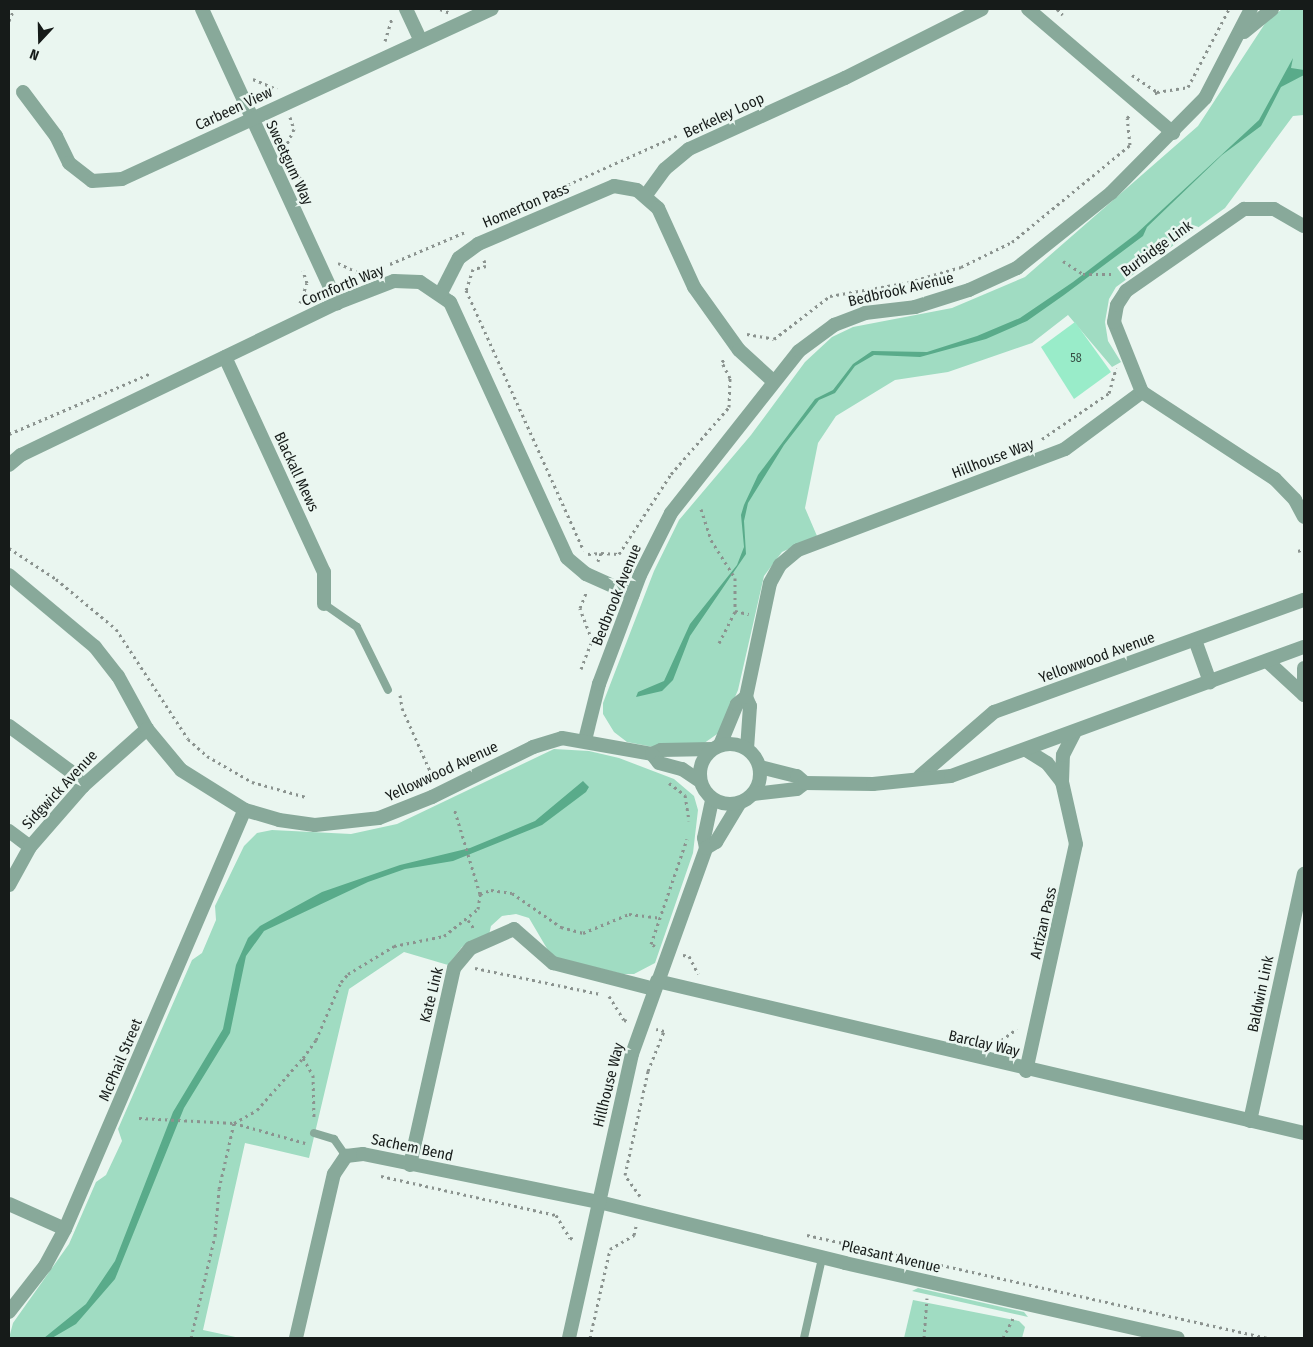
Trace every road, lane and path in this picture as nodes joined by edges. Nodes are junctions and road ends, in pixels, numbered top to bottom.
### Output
1 (14, 9) edge
2 (202, 9) edge
3 (406, 9) edge
4 (492, 9) edge
5 (982, 9) edge
6 (1028, 9) edge
7 (1057, 9) edge
8 (1229, 9) edge
9 (1251, 9) edge
10 (1272, 9) edge
11 (9, 21) edge
12 (1070, 22) dead end
13 (1241, 34) junction
14 (421, 41) junction
15 (376, 47) dead end
16 (1127, 71) dead end
17 (287, 86) dead end
18 (278, 90) dead end
19 (23, 92) dead end
20 (1157, 92) junction
21 (1142, 104) junction
22 (251, 119) junction
23 (1173, 133) junction
24 (646, 196) junction
25 (1304, 226) edge
26 (1063, 261) dead end
27 (302, 270) dead end
28 (1110, 274) dead end
29 (441, 292) junction
30 (337, 303) junction
31 (298, 309) dead end
32 (735, 345) junction
33 (225, 357) junction
34 (153, 371) dead end
35 (774, 382) junction
36 (1142, 392) junction
37 (9, 434) edge
38 (9, 465) edge
39 (701, 509) dead end
40 (1304, 517) edge
41 (9, 548) edge
42 (1304, 549) edge
43 (1298, 551) dead end
44 (601, 553) dead end
45 (9, 575) edge
46 (593, 577) junction
47 (9, 586) edge
48 (632, 595) junction
49 (36, 599) junction
50 (1304, 600) edge
51 (324, 604) joint
52 (735, 611) dead end
53 (1195, 640) junction
54 (1304, 647) edge
55 (1267, 661) junction
56 (1304, 668) edge
57 (581, 669) dead end
58 (1210, 682) junction
59 (386, 687) joint
60 (1304, 695) edge
61 (746, 697) junction
62 (9, 726) edge
63 (148, 729) junction
64 (1074, 733) junction
65 (585, 740) junction
66 (716, 747) junction
67 (747, 749) junction
68 (1026, 750) junction
69 (652, 754) junction
70 (760, 767) junction
71 (431, 773) dead end
72 (920, 776) junction
73 (662, 781) dead end
74 (700, 781) junction
75 (1062, 782) junction
76 (806, 783) junction
77 (83, 786) junction
78 (754, 794) junction
79 (306, 797) dead end
80 (712, 799) junction
81 (739, 804) junction
82 (454, 808) dead end
83 (245, 810) junction
84 (689, 824) dead end
85 (9, 831) edge
86 (689, 832) dead end
87 (30, 846) junction
88 (706, 848) junction
89 (1304, 874) edge
90 (9, 885) edge
91 (480, 894) junction
92 (660, 918) junction
93 (667, 950) junction
94 (457, 962) junction
95 (701, 980) dead end
96 (656, 985) junction
97 (642, 1025) junction
98 (1036, 1029) junction
99 (986, 1043) dead end
100 (303, 1058) junction
101 (1026, 1071) junction
102 (139, 1118) dead end
103 (1250, 1121) junction
104 (234, 1123) junction
105 (312, 1132) junction
106 (1304, 1133) edge
107 (346, 1156) junction
108 (410, 1165) junction
109 (376, 1175) dead end
110 (598, 1202) junction
111 (9, 1204) edge
112 (639, 1213) junction
113 (65, 1230) junction
114 (802, 1234) dead end
115 (590, 1243) junction
116 (610, 1248) junction
117 (822, 1258) junction
118 (927, 1298) dead end
119 (9, 1312) edge
120 (1013, 1318) dead end
121 (1127, 1333) edge
122 (191, 1338) edge
123 (296, 1338) edge
124 (569, 1338) edge
125 (590, 1338) edge
126 (804, 1338) edge
127 (924, 1338) edge
128 (1003, 1338) edge
129 (1178, 1338) edge
130 (1269, 1338) edge

1 - 11 path
2 - 22 street, Sweetgum Way
3 - 14 street
3 - 15 path
4 - 14 street, Carbeen View
5 - 24 street, Berkeley Loop
6 - 21 street
7 - 12 path
8 - 20 path
9 - 13 street, Bedbrook Avenue
10 - 13 street, Bedbrook Avenue
13 - 23 street, Bedbrook Avenue
14 - 22 street, Carbeen View
16 - 20 path
17 - 18 path
19 - 22 street, Carbeen View
20 - 21 path
21 - 23 street
21 - 32 path
22 - 30 street, Sweetgum Way
23 - 35 street, Bedbrook Avenue
24 - 29 street, Homerton Pass
24 - 32 street
25 - 36 street, Burbidge Link
26 - 28 path
27 - 31 path
29 - 30 street, Cornforth Way
29 - 46 street
30 - 33 street, Cornforth Way
32 - 35 street
32 - 44 path
33 - 38 street, Cornforth Way
33 - 51 street, Blackall Mews
34 - 37 path
35 - 48 street, Bedbrook Avenue
36 - 40 street
36 - 61 street, Hillhouse Way
39 - 52 path
41 - 79 path
42 - 43 path
45 - 49 street, Yellowwood Avenue
46 - 48 street
46 - 57 path
47 - 49 street, Yellowwood Avenue
48 - 65 street, Bedbrook Avenue
49 - 63 street, Yellowwood Avenue
50 - 53 street, Yellowwood Avenue
51 - 59 lane
53 - 58 street
53 - 72 street, Yellowwood Avenue
54 - 55 street
55 - 58 street
55 - 60 street
56 - 60 street
58 - 64 street
59 - 71 path
61 - 66 street, Hillhouse Way
61 - 67 street, Hillhouse Way
62 - 77 street
63 - 77 street, Sidgwick Avenue
63 - 83 street, Yellowwood Avenue
64 - 68 street
64 - 75 street, Artizan Pass
65 - 69 street, Yellowwood Avenue
65 - 83 street, Yellowwood Avenue
66 - 67 street
66 - 69 street, Yellowwood Avenue
66 - 74 street
67 - 70 street
68 - 72 street
68 - 75 street, Artizan Pass
69 - 74 street, Yellowwood Avenue
70 - 76 street
70 - 78 street
72 - 76 street
73 - 84 path
74 - 80 street
75 - 98 street, Artizan Pass
76 - 78 street
77 - 87 street, Sidgwick Avenue
78 - 81 street
80 - 81 street
80 - 88 street, Hillhouse Way
81 - 88 street, Hillhouse Way
82 - 91 path
83 - 113 street, McPhail Street
85 - 87 street
86 - 92 path
87 - 90 street, Sidgwick Avenue
88 - 93 street, Hillhouse Way
89 - 103 street, Baldwin Link
91 - 92 path
91 - 100 path
92 - 93 path
93 - 95 path
93 - 96 street, Hillhouse Way
94 - 96 street, Kate Link
94 - 97 path
94 - 108 street, Kate Link
96 - 97 street, Hillhouse Way
96 - 101 street, Barclay Way
97 - 110 street, Hillhouse Way
97 - 112 path
98 - 99 path
98 - 101 street, Artizan Pass
100 - 104 path
100 - 105 path
101 - 103 street, Barclay Way
102 - 104 path
103 - 106 street, Barclay Way
104 - 105 path
104 - 122 path
105 - 107 lane
107 - 108 street, Sachem Bend
107 - 123 street
108 - 110 street, Sachem Bend
109 - 115 path
110 - 112 street, Pleasant Avenue
110 - 115 street, Hillhouse Way
111 - 113 street
112 - 116 path
112 - 117 street, Pleasant Avenue
113 - 119 street, McPhail Street
114 - 130 path
115 - 116 path
115 - 124 street, Hillhouse Way
116 - 125 path
117 - 121 street, Pleasant Avenue
117 - 126 lane
118 - 127 path
120 - 128 path
121 - 129 street, Pleasant Avenue

